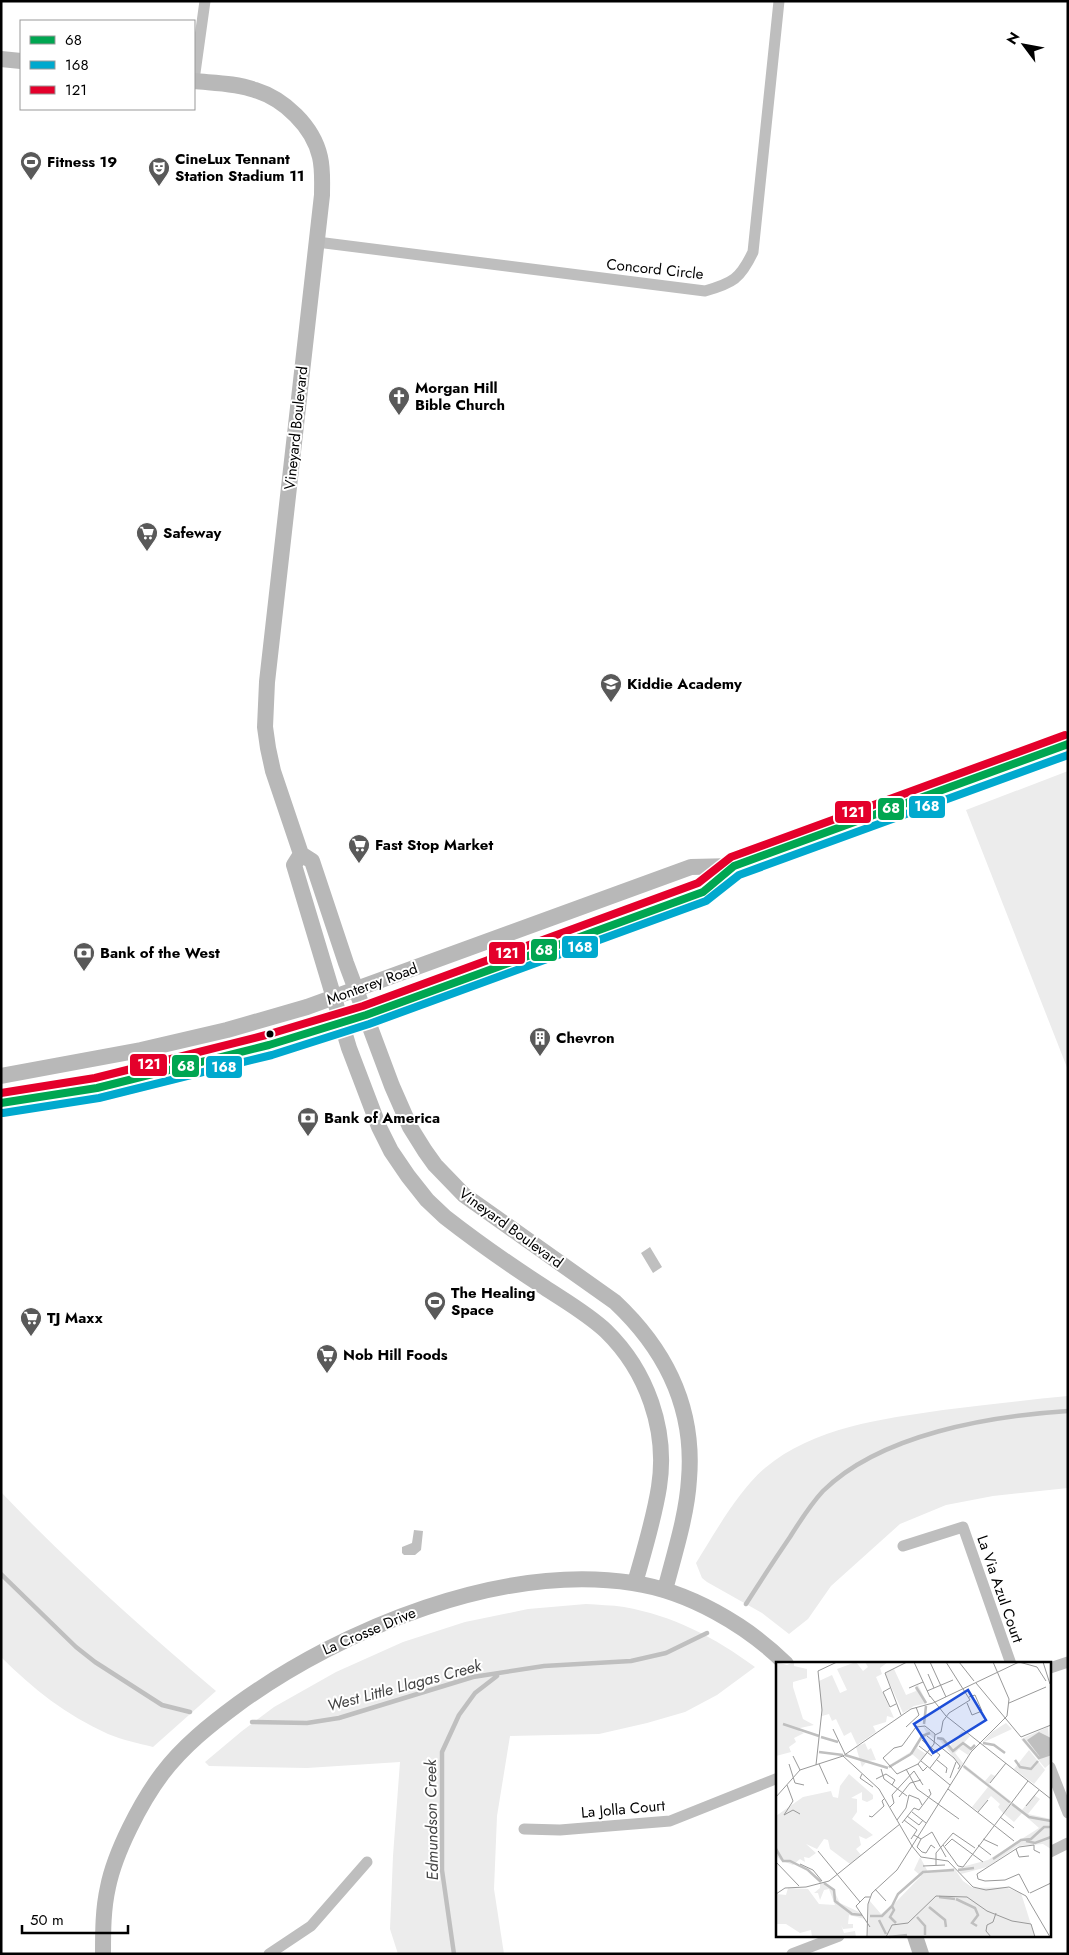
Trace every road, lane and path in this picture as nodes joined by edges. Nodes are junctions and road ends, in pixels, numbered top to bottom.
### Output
1 (205, 1) edge
2 (779, 1) edge
3 (1, 59) edge
4 (20, 61) edge
5 (195, 73) edge
6 (195, 80) edge
7 (317, 242) junction
8 (1068, 744) edge
9 (301, 854) junction
10 (734, 866) junction
11 (356, 990) junction
12 (334, 998) junction
13 (366, 1015) junction
14 (342, 1023) junction
15 (1, 1076) edge
16 (1, 1103) edge
17 (903, 1546) dead end
18 (635, 1583) junction
19 (664, 1590) junction
20 (784, 1662) edge
21 (1010, 1662) edge
22 (1068, 1662) edge
23 (1052, 1667) edge
24 (1052, 1772) edge
25 (776, 1779) edge
26 (1068, 1813) edge
27 (524, 1828) dead end
28 (1068, 1843) edge
29 (1052, 1851) edge
30 (367, 1862) dead end
31 (834, 1938) edge
32 (916, 1938) edge
33 (103, 1954) edge
34 (269, 1954) edge
35 (792, 1954) edge
36 (922, 1954) edge

1 - 5 street
2 - 7 street, Concord Circle
3 - 4 street
6 - 7 street, Vineyard Boulevard
7 - 9 street, Vineyard Boulevard
8 - 10 street, Monterey Road
9 - 11 street, Vineyard Boulevard
9 - 12 street, Vineyard Boulevard
10 - 11 street, Monterey Road
10 - 13 street, Monterey Road
11 - 12 street, Monterey Road
11 - 13 street, Vineyard Boulevard
12 - 14 street, Vineyard Boulevard
12 - 15 street, Monterey Road
13 - 14 street, Monterey Road
13 - 19 street, Vineyard Boulevard
14 - 16 street, Monterey Road
14 - 18 street, Vineyard Boulevard
17 - 21 street, La Via Azul Court
18 - 19 street, La Crosse Drive
18 - 33 street, La Crosse Drive
19 - 20 street, La Crosse Drive
22 - 23 street
24 - 26 street
25 - 27 street, La Jolla Court
28 - 29 street
30 - 34 street
31 - 35 street
32 - 36 street

